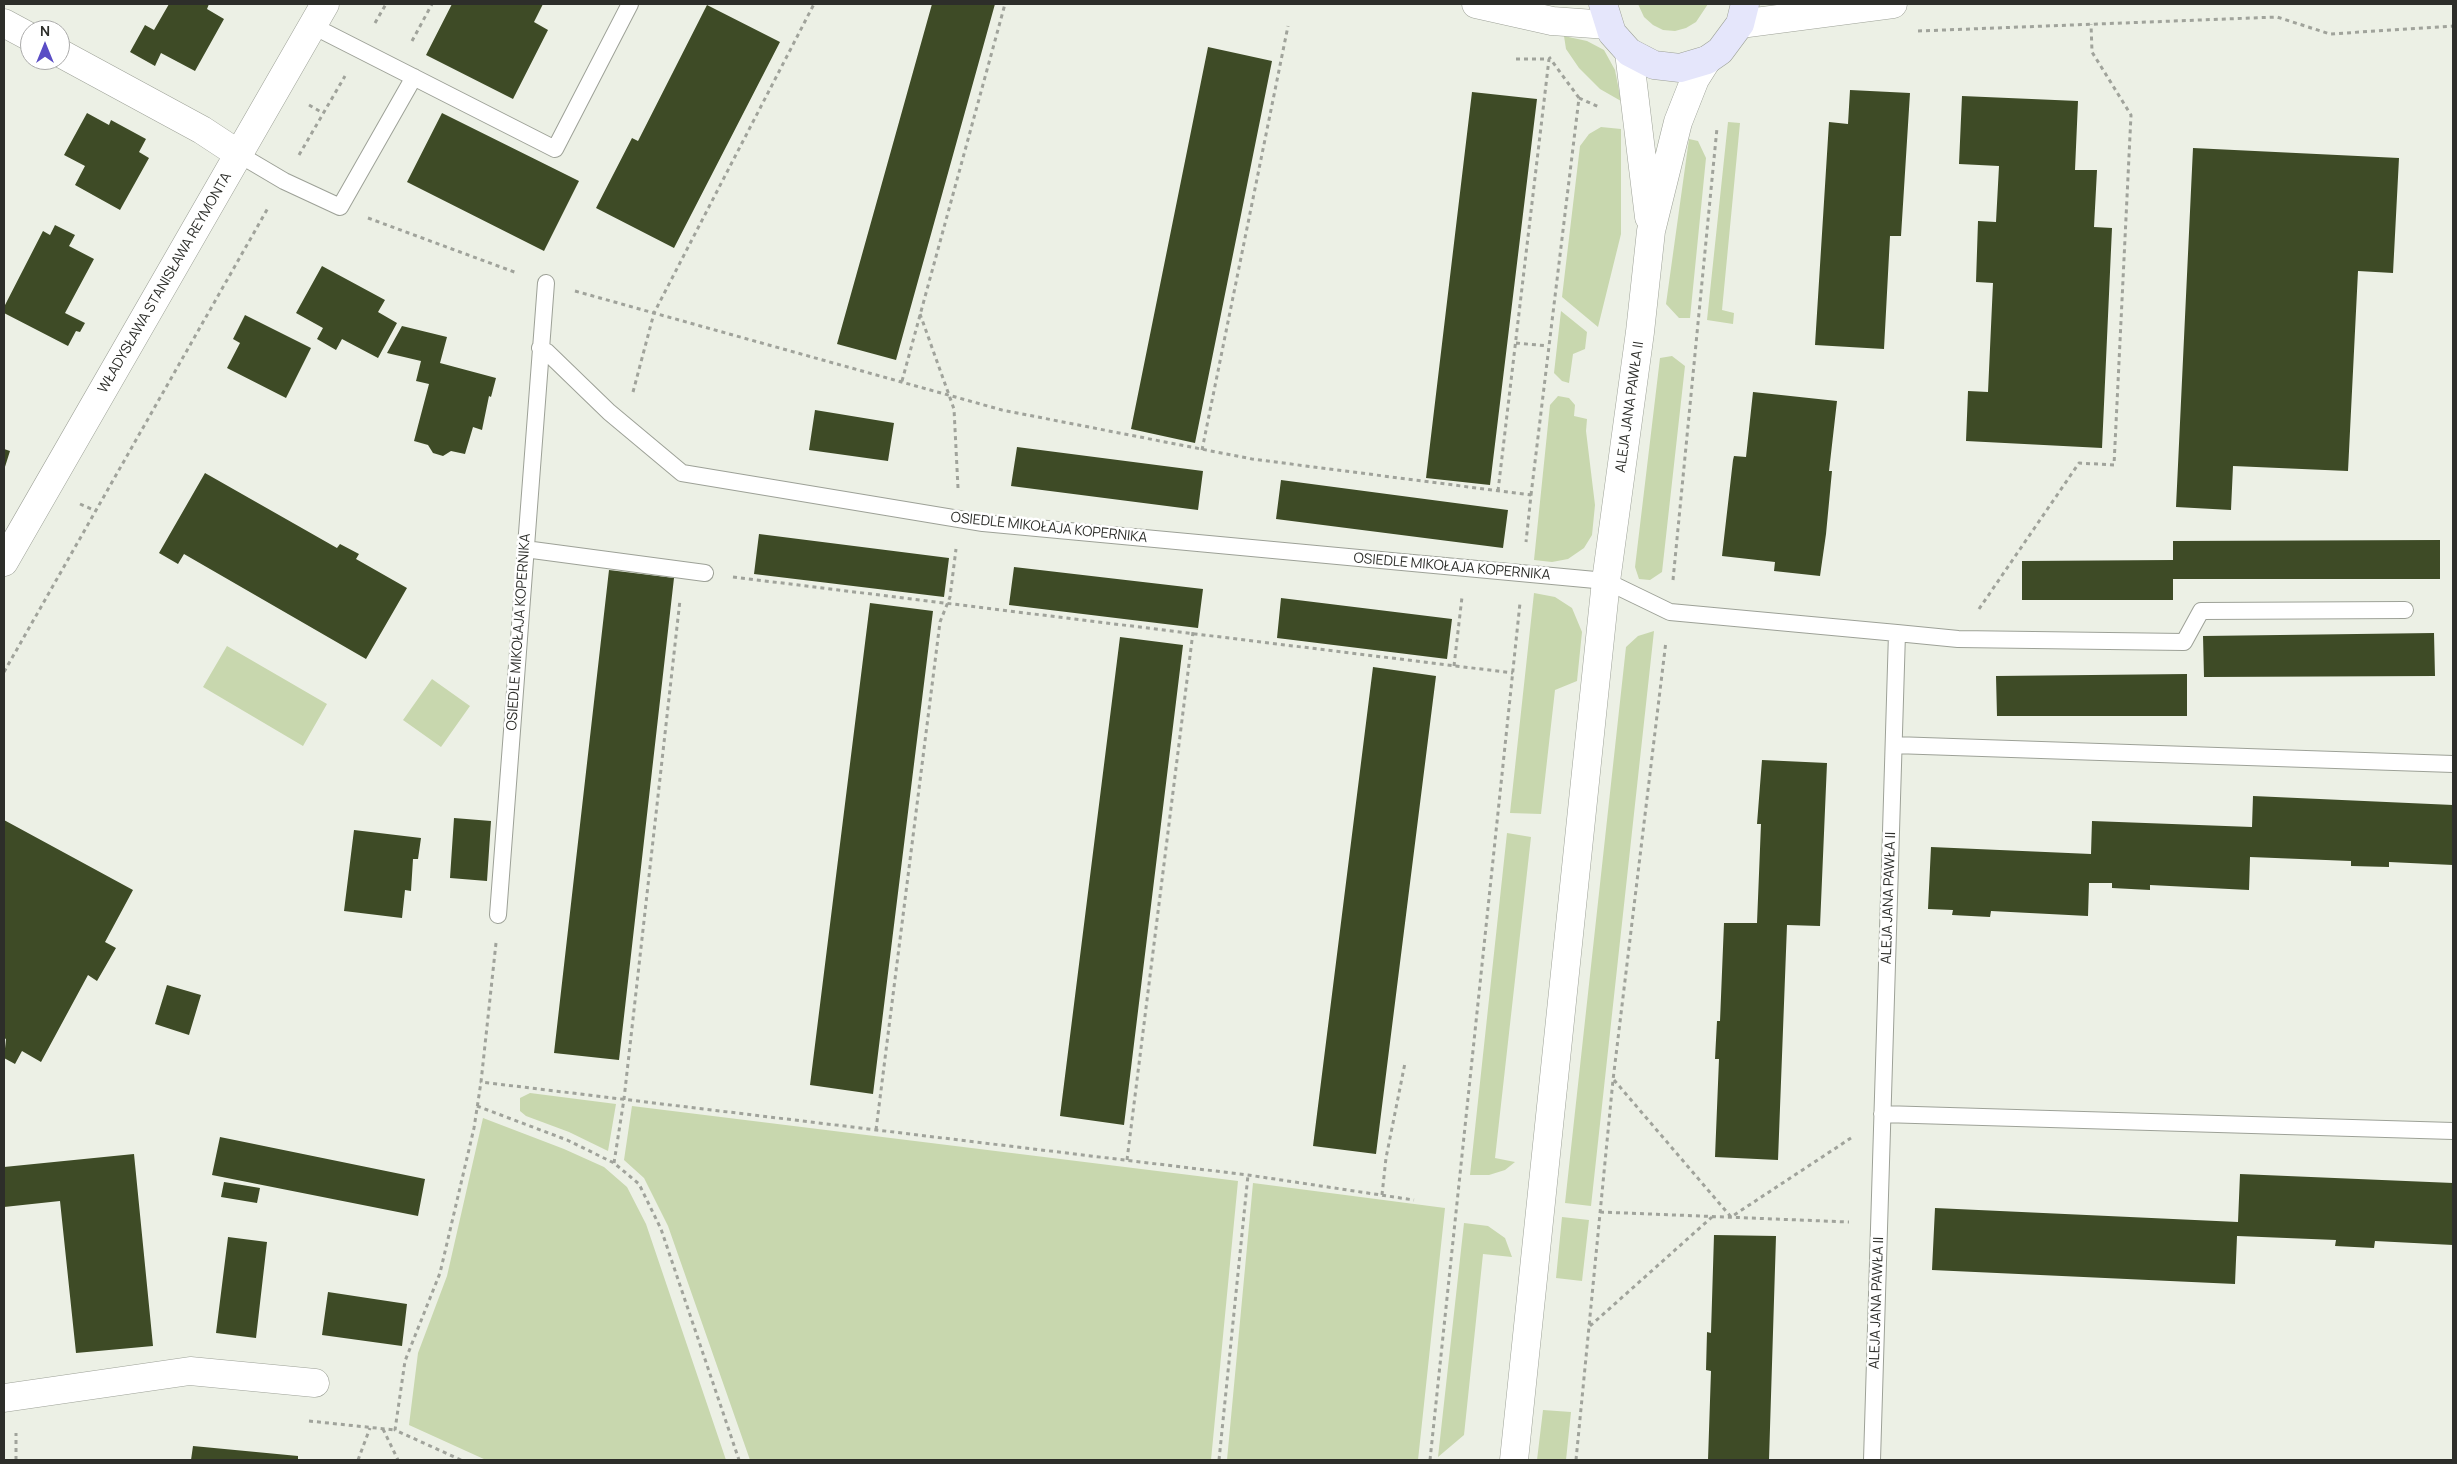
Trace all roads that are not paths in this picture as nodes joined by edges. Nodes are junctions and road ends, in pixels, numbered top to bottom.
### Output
1 (630, 4) edge
2 (1476, 4) edge
3 (1892, 4) edge
4 (1605, 14) edge
5 (1742, 14) edge
6 (319, 15) edge
7 (4, 23) edge
8 (20, 32) edge
9 (1629, 52) junction
10 (70, 58) edge
11 (1706, 60) junction
12 (414, 77) junction
13 (240, 156) junction
14 (1651, 231) junction
15 (546, 282) road end
16 (540, 348) junction
17 (525, 549) junction
18 (4, 562) edge
19 (705, 573) road end
20 (1606, 582) junction
21 (2405, 610) dead end
22 (1897, 633) junction
23 (1894, 745) junction
24 (2453, 764) edge
25 (498, 915) road end
26 (1882, 1116) junction
27 (2453, 1131) edge
28 (316, 1383) dead end
29 (4, 1398) edge
30 (1514, 1460) edge
31 (1872, 1460) edge

1 - 12 lane
2 - 4 street
3 - 5 street
4 - 9 street
5 - 11 street
6 - 12 lane
6 - 13 street, WŁADYSŁAWA STANISŁAWA REYMONTA
7 - 8 street
9 - 11 street
9 - 14 street, ALEJA JANA PAWŁA II
10 - 13 street
11 - 14 street, ALEJA JANA PAWŁA II
12 - 13 lane
13 - 18 street, WŁADYSŁAWA STANISŁAWA REYMONTA
14 - 20 street, ALEJA JANA PAWŁA II
15 - 16 lane, OSIEDLE MIKOŁAJA KOPERNIKA
16 - 17 lane, OSIEDLE MIKOŁAJA KOPERNIKA
16 - 20 lane, OSIEDLE MIKOŁAJA KOPERNIKA
17 - 19 lane
17 - 25 lane, OSIEDLE MIKOŁAJA KOPERNIKA
20 - 22 lane
20 - 30 street, ALEJA JANA PAWŁA II
21 - 22 lane
22 - 23 lane, ALEJA JANA PAWŁA II
23 - 24 lane
23 - 26 lane, ALEJA JANA PAWŁA II
26 - 27 lane
26 - 31 lane, ALEJA JANA PAWŁA II
28 - 29 street

